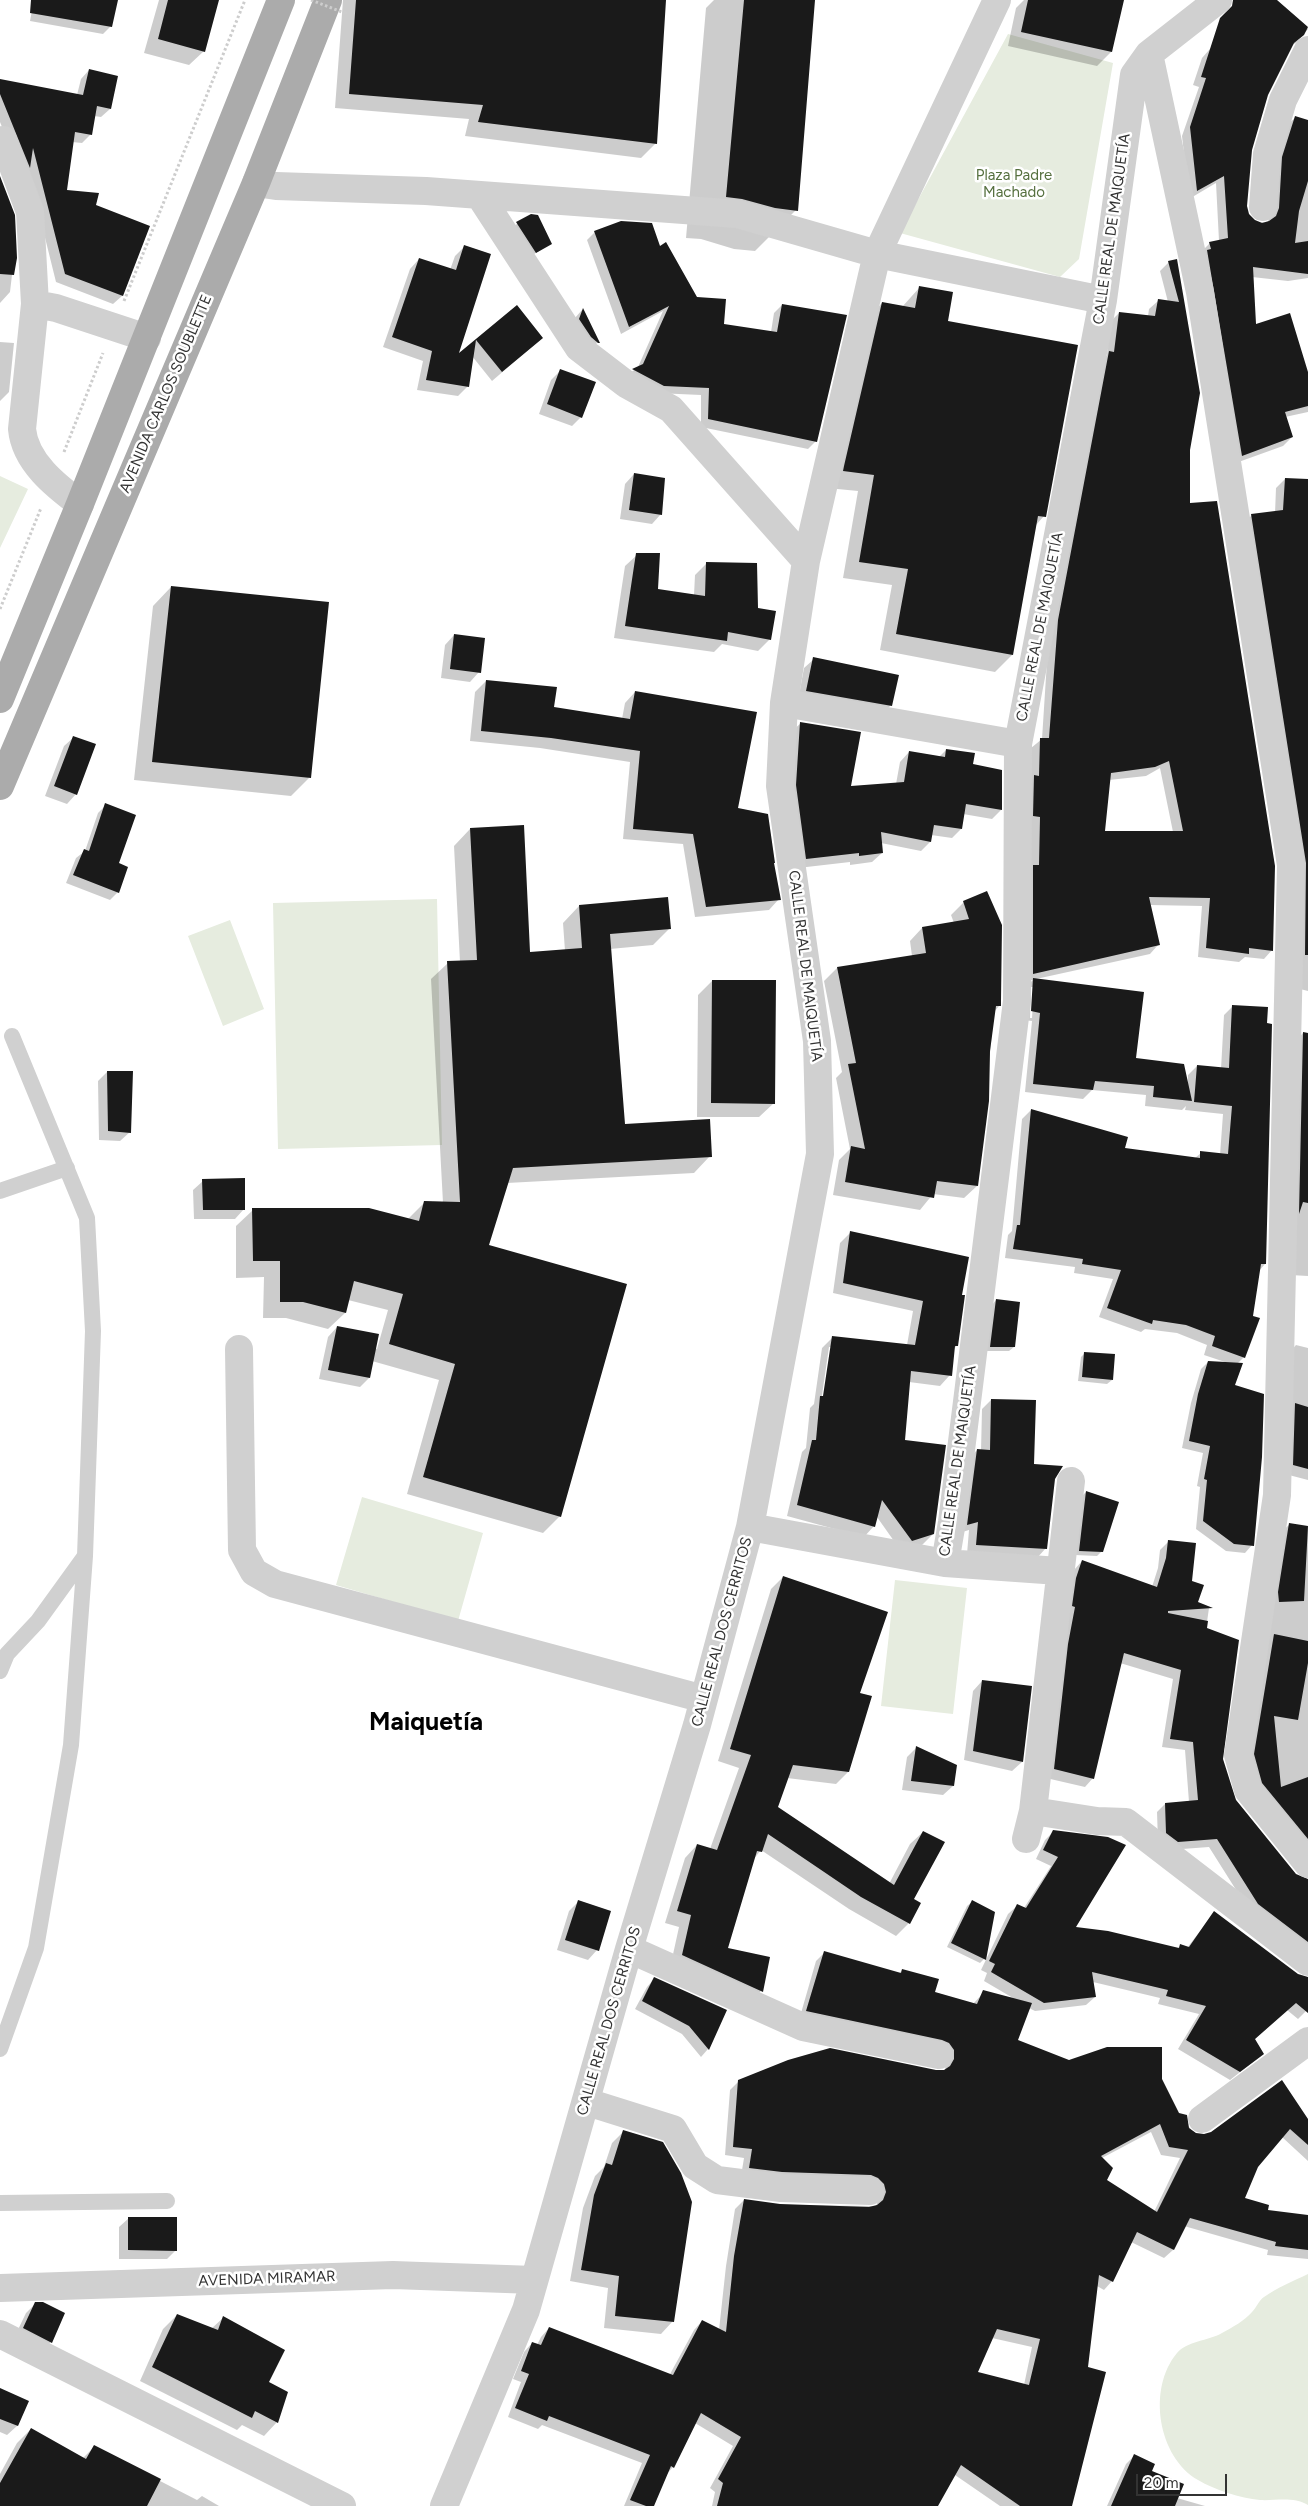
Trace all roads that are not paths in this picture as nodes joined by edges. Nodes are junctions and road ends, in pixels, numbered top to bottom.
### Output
1 (281, 0) edge
2 (997, 0) edge
3 (1218, 0) edge
4 (337, 7) edge
5 (1308, 50) edge
6 (1149, 54) junction
7 (3, 140) dead end
8 (256, 183) junction
9 (480, 196) junction
10 (1263, 207) dead end
11 (877, 254) junction
12 (1104, 300) junction
13 (35, 304) junction
14 (147, 338) junction
15 (80, 504) junction
16 (806, 560) junction
17 (0, 698) edge
18 (784, 703) junction
19 (1018, 744) junction
20 (0, 786) edge
21 (12, 1036) dead end
22 (67, 1168) junction
23 (0, 1191) edge
24 (239, 1349) dead end
25 (1071, 1481) dead end
26 (750, 1527) junction
27 (85, 1556) junction
28 (945, 1563) junction
29 (1058, 1571) junction
30 (0, 1671) edge
31 (704, 1699) junction
32 (1033, 1811) junction
33 (1026, 1839) dead end
34 (1308, 1864) edge
35 (629, 1949) junction
36 (1308, 1962) edge
37 (1308, 2041) edge
38 (0, 2049) edge
39 (940, 2055) dead end
40 (586, 2102) junction
41 (1202, 2119) dead end
42 (870, 2191) dead end
43 (167, 2201) dead end
44 (0, 2203) edge
45 (534, 2280) junction
46 (0, 2288) edge
47 (0, 2334) edge
48 (342, 2506) edge
49 (444, 2506) edge

1 - 14 main road
2 - 11 street, CALLE REAL DE MAIQUETÍA
3 - 6 street, CALLE REAL DE MAIQUETÍA
4 - 8 main road, AVENIDA CARLOS SOUBLETTE
5 - 10 street
6 - 12 street, CALLE REAL DE MAIQUETÍA
6 - 34 street
7 - 13 street
8 - 9 street
8 - 20 main road, AVENIDA CARLOS SOUBLETTE
9 - 11 street
9 - 16 street
11 - 12 street
11 - 16 street, CALLE REAL DE MAIQUETÍA
12 - 19 street, CALLE REAL DE MAIQUETÍA
13 - 14 street
13 - 15 street
14 - 15 main road
15 - 17 main road
16 - 18 street, CALLE REAL DE MAIQUETÍA
18 - 19 street
18 - 26 street, CALLE REAL DE MAIQUETÍA
19 - 28 street, CALLE REAL DE MAIQUETÍA
21 - 22 lane
22 - 23 lane
22 - 27 lane
24 - 31 street
25 - 29 street
26 - 28 street, CALLE REAL DE MAIQUETÍA
26 - 31 street, CALLE REAL DOS CERRITOS
27 - 30 lane
27 - 38 lane
28 - 29 street
29 - 32 street
31 - 35 street, CALLE REAL DOS CERRITOS
32 - 33 street
32 - 36 street
35 - 39 street
35 - 40 street, CALLE REAL DOS CERRITOS
37 - 41 street
40 - 42 street
40 - 45 street, CALLE REAL DOS CERRITOS
43 - 44 lane
45 - 46 street, AVENIDA MIRAMAR
45 - 49 street, CALLE REAL DOS CERRITOS
47 - 48 street

